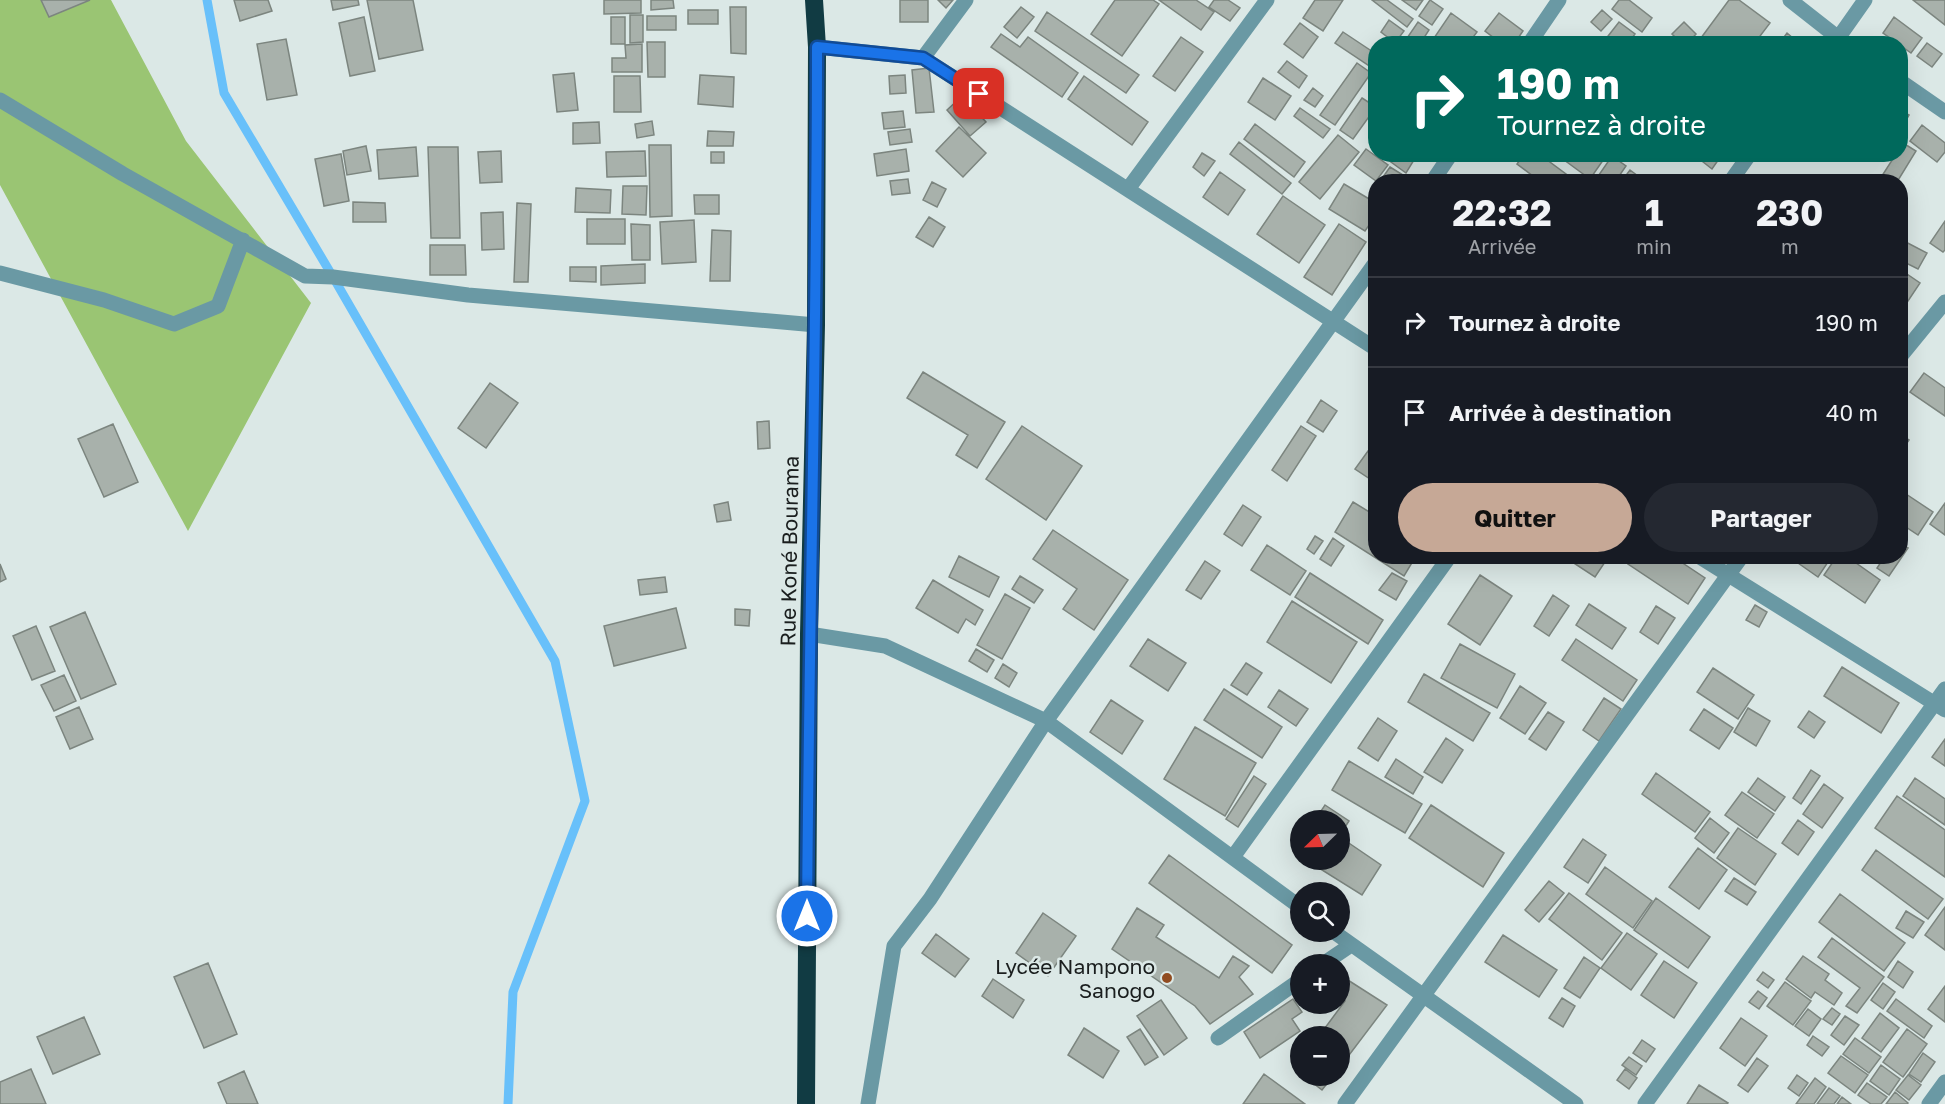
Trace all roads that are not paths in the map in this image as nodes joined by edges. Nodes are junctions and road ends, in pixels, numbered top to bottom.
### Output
1 (814, 0) edge
2 (966, 0) edge
3 (1267, 0) edge
4 (1559, 0) edge
5 (1790, 0) edge
6 (1865, 0) edge
7 (1534, 36) edge
8 (1832, 36) edge
9 (1843, 36) edge
10 (817, 47) junction
11 (923, 58) junction
12 (1908, 87) edge
13 (0, 100) edge
14 (1945, 112) edge
15 (1128, 189) junction
16 (243, 240) junction
17 (0, 273) edge
18 (1368, 273) edge
19 (1945, 302) edge
20 (1334, 322) junction
21 (816, 325) junction
22 (1368, 344) edge
23 (1908, 347) edge
24 (1444, 564) edge
25 (1710, 564) edge
26 (1736, 564) edge
27 (1727, 575) junction
28 (810, 634) junction
29 (1945, 689) edge
30 (1940, 706) edge
31 (1046, 721) junction
32 (1233, 856) junction
33 (1290, 899) edge
34 (1348, 942) edge
35 (1352, 945) junction
36 (1338, 954) edge
37 (1290, 987) edge
38 (1424, 994) junction
39 (1218, 1038) dead end
40 (1945, 1082) edge
41 (806, 1104) edge
42 (868, 1104) edge
43 (1345, 1104) edge
44 (1576, 1104) edge
45 (1645, 1104) edge
46 (1929, 1104) edge

1 - 10 highway, Rue Koné Bourama
2 - 11 street
3 - 15 street
4 - 7 street
5 - 8 street
6 - 9 street
10 - 11 street
10 - 21 highway, Rue Koné Bourama
11 - 15 street
12 - 14 street
13 - 16 street
15 - 20 street
16 - 17 street
16 - 21 street
18 - 20 street
19 - 23 street
20 - 22 street
20 - 31 street
21 - 28 highway, Rue Koné Bourama
24 - 32 street
25 - 27 street
26 - 27 street
27 - 30 street
27 - 38 street
28 - 31 street
28 - 41 highway, Rue Koné Bourama
29 - 30 street
30 - 45 street
31 - 32 street
31 - 42 street
32 - 33 street
34 - 35 street
35 - 36 street
35 - 38 street
37 - 39 street
38 - 43 street
38 - 44 street
40 - 46 street

